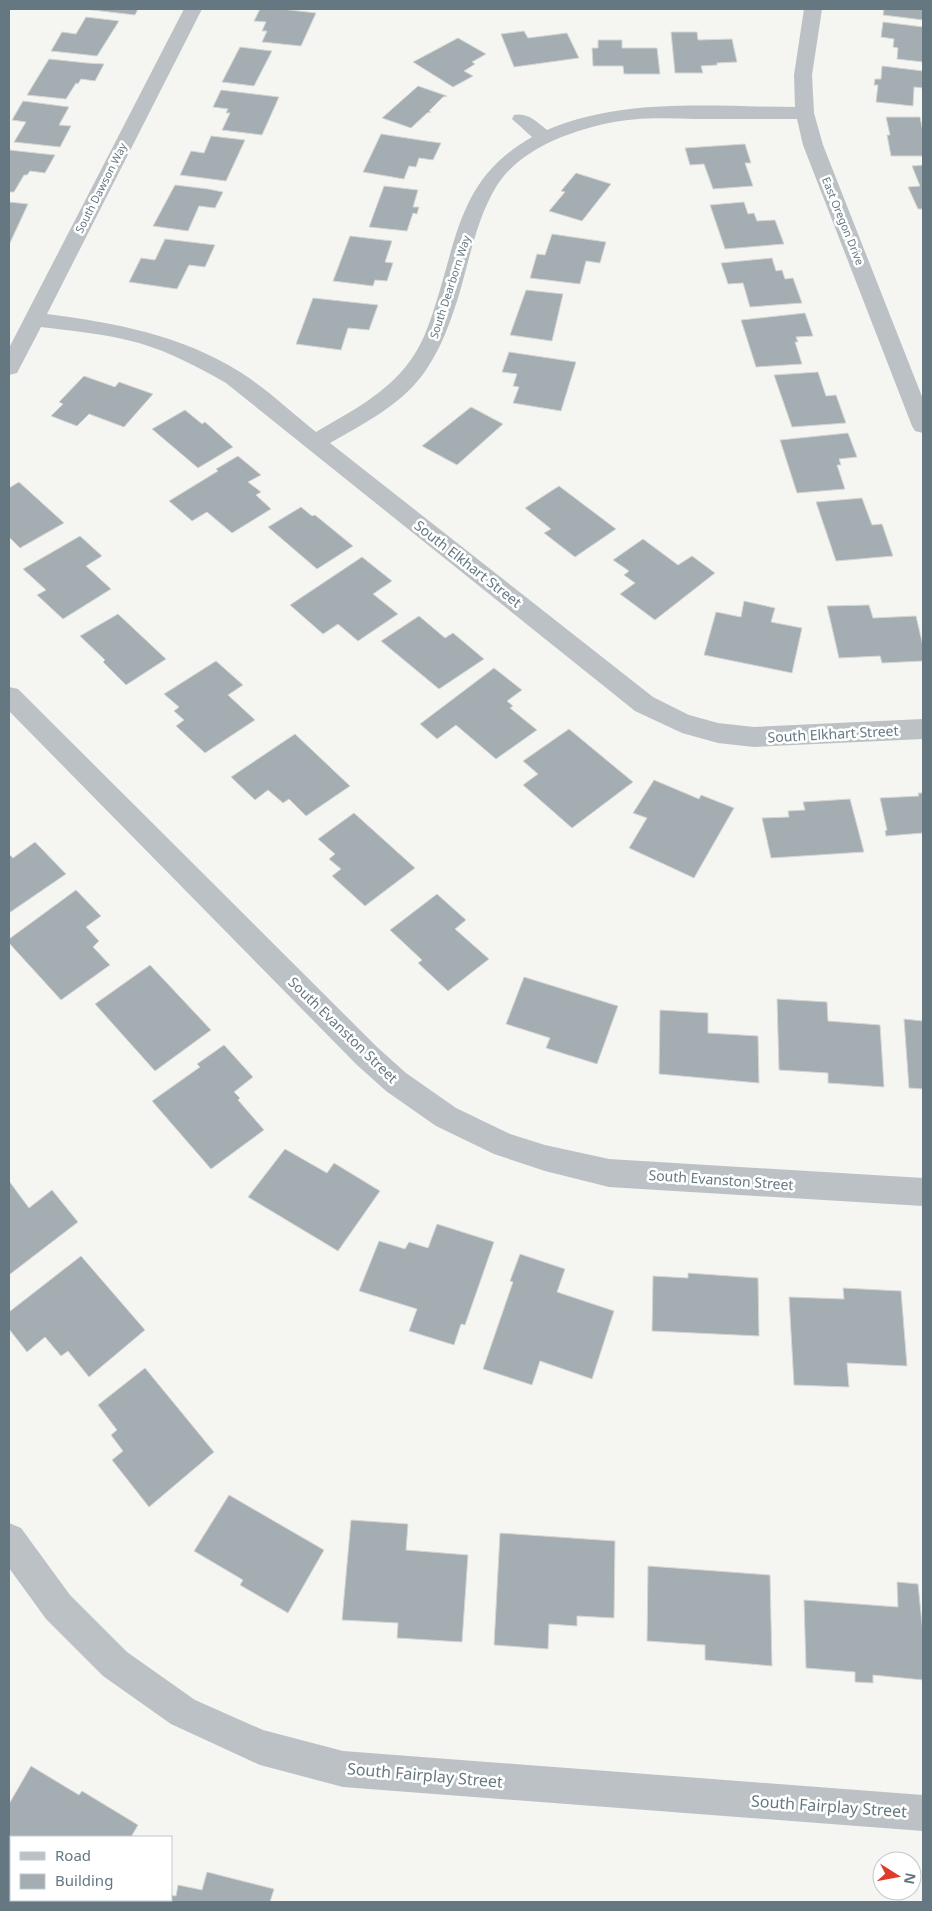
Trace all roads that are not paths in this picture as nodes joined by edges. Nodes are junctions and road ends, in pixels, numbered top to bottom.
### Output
1 (194, 9) edge
2 (813, 9) edge
3 (804, 113) junction
4 (521, 120) dead end
5 (545, 138) junction
6 (34, 319) junction
7 (9, 368) edge
8 (923, 426) edge
9 (315, 442) junction
10 (9, 696) edge
11 (923, 729) edge
12 (923, 1192) edge
13 (9, 1540) edge
14 (923, 1813) edge

1 - 6 street, South Dawson Way
2 - 3 street, East Oregon Drive
3 - 5 street, South Dearborn Way
3 - 8 street, East Oregon Drive
4 - 5 street
5 - 9 street, South Dearborn Way
6 - 7 street, South Dawson Way
6 - 9 street, South Elkhart Street
9 - 11 street, South Elkhart Street
10 - 12 street, South Evanston Street
13 - 14 street, South Fairplay Street

